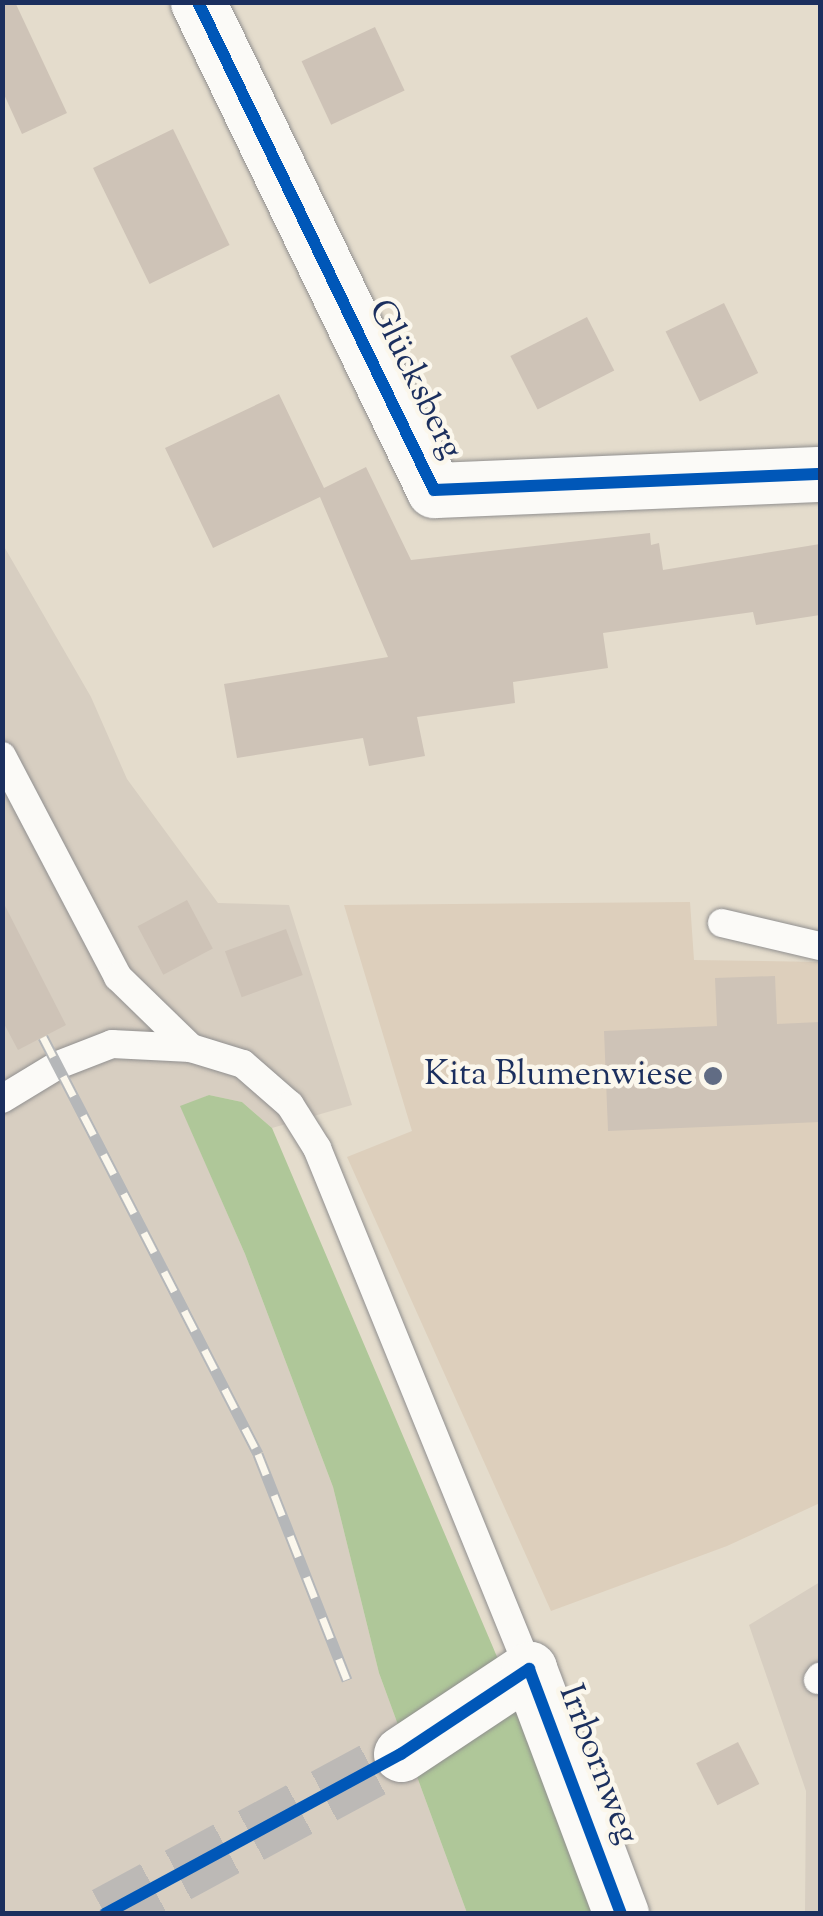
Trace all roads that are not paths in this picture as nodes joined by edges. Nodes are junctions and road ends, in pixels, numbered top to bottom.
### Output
1 (198, 2) edge
2 (820, 474) edge
3 (2, 756) edge
4 (722, 922) dead end
5 (820, 946) edge
6 (190, 1048) junction
7 (2, 1098) edge
8 (529, 1669) junction
9 (401, 1754) tunnel mouth
10 (621, 1914) edge

1 - 2 street, Glücksberg
3 - 6 lane
4 - 5 lane
6 - 7 lane
6 - 8 lane
8 - 9 street, Irrbornweg
8 - 10 street, Irrbornweg

